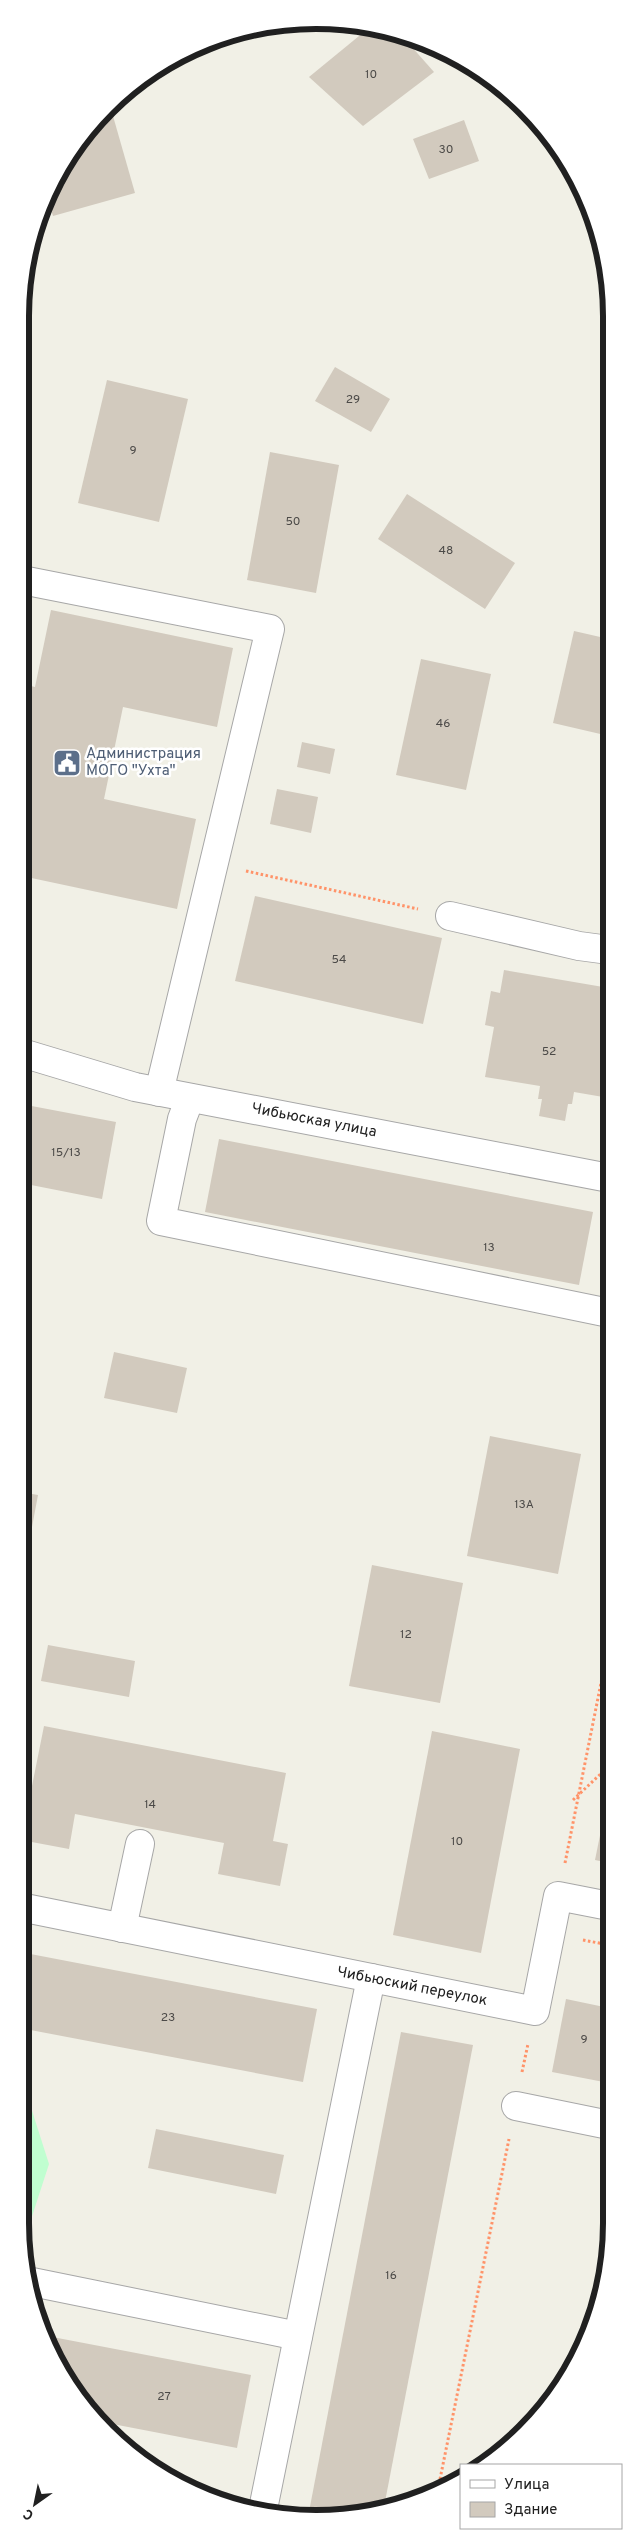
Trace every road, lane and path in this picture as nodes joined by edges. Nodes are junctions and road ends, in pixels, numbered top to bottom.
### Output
1 (29, 581) edge
2 (213, 864) junction
3 (450, 916) joint
4 (603, 949) edge
5 (29, 1055) edge
6 (159, 1092) junction
7 (186, 1108) junction
8 (603, 1177) edge
9 (603, 1312) edge
10 (603, 1677) edge
11 (603, 1772) edge
12 (579, 1794) junction
13 (573, 1800) dead end
14 (140, 1844) dead end
15 (558, 1896) junction
16 (603, 1905) edge
17 (29, 1909) edge
18 (122, 1928) junction
19 (370, 1978) junction
20 (535, 2011) junction
21 (516, 2106) junction
22 (603, 2124) edge
23 (35, 2283) edge
24 (298, 2336) junction
25 (439, 2483) edge
26 (264, 2506) edge

1 - 2 street
2 - 3 path
2 - 6 street
3 - 4 street
5 - 6 street, Чибьюская улица
6 - 7 street, Чибьюская улица
7 - 8 street, Чибьюская улица
7 - 9 street
10 - 12 path
11 - 12 path
12 - 13 path
12 - 15 path
14 - 18 street
15 - 16 street
15 - 20 street
17 - 18 street, Чибьюский переулок
18 - 19 street, Чибьюский переулок
19 - 20 street, Чибьюский переулок
19 - 24 street
20 - 21 path
21 - 22 street
21 - 25 path
23 - 24 street
24 - 26 street

